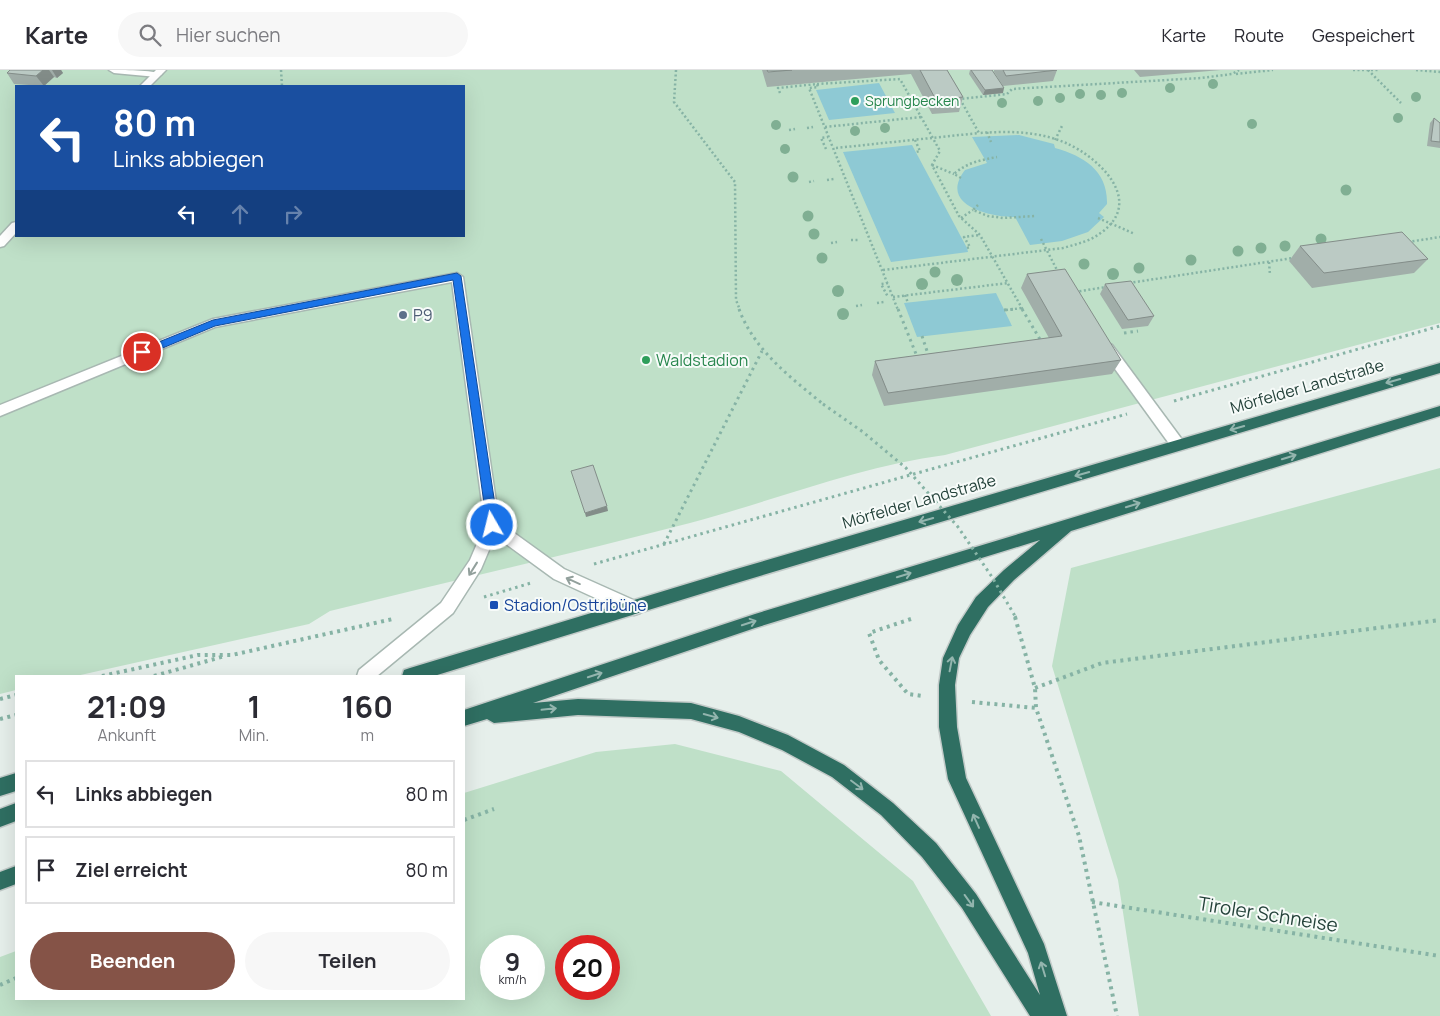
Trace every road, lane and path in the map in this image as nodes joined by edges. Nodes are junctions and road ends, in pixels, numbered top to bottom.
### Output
1 (114, 70) edge
2 (281, 70) edge
3 (676, 70) edge
4 (1239, 70) edge
5 (1273, 70) edge
6 (1353, 70) edge
7 (1368, 70) edge
8 (1378, 70) edge
9 (1416, 70) edge
10 (159, 72) edge
11 (1440, 72) edge
12 (1232, 74) junction
13 (817, 84) junction
14 (146, 85) edge
15 (282, 85) edge
16 (780, 93) edge
17 (1401, 103) dead end
18 (921, 117) junction
19 (1063, 124) dead end
20 (813, 127) dead end
21 (825, 127) junction
22 (807, 128) dead end
23 (795, 129) dead end
24 (789, 130) dead end
25 (986, 132) junction
26 (979, 133) junction
27 (829, 137) junction
28 (932, 138) junction
29 (915, 140) junction
30 (1055, 140) junction
31 (991, 142) dead end
32 (836, 148) dead end
33 (826, 149) dead end
34 (916, 152) dead end
35 (997, 157) dead end
36 (932, 165) junction
37 (954, 174) junction
38 (961, 178) dead end
39 (834, 179) dead end
40 (827, 180) dead end
41 (814, 181) dead end
42 (809, 182) dead end
43 (978, 206) dead end
44 (973, 210) junction
45 (1035, 216) dead end
46 (961, 218) junction
47 (1098, 218) dead end
48 (1110, 223) junction
49 (15, 227) edge
50 (980, 234) junction
51 (1135, 234) dead end
52 (1440, 237) edge
53 (1041, 239) dead end
54 (851, 240) dead end
55 (858, 240) dead end
56 (837, 242) dead end
57 (831, 243) dead end
58 (1401, 243) edge
59 (0, 244) edge
60 (967, 248) dead end
61 (1046, 250) junction
62 (993, 257) junction
63 (1302, 257) edge
64 (1270, 262) dead end
65 (883, 270) junction
66 (1270, 275) dead end
67 (1061, 277) edge
68 (888, 283) junction
69 (1008, 283) junction
70 (1128, 283) edge
71 (1109, 286) edge
72 (905, 295) junction
73 (893, 297) junction
74 (888, 298) dead end
75 (1076, 300) edge
76 (884, 302) dead end
77 (877, 303) dead end
78 (908, 303) dead end
79 (862, 305) dead end
80 (856, 306) dead end
81 (1022, 308) junction
82 (1004, 310) dead end
83 (1440, 326) edge
84 (1138, 331) edge
85 (922, 336) dead end
86 (1099, 336) joint
87 (1033, 345) edge
88 (762, 351) junction
89 (938, 356) edge
90 (929, 358) junction
91 (1440, 368) edge
92 (1151, 407) junction
93 (0, 411) edge
94 (1440, 411) edge
95 (1178, 445) junction
96 (1070, 524) junction
97 (492, 525) junction
98 (663, 545) junction
99 (560, 574) junction
100 (447, 608) junction
101 (634, 608) junction
102 (400, 618) dead end
103 (911, 618) dead end
104 (1440, 620) edge
105 (232, 654) junction
106 (107, 675) edge
107 (158, 675) edge
108 (366, 675) edge
109 (413, 675) edge
110 (1035, 688) junction
111 (15, 695) edge
112 (925, 697) dead end
113 (0, 699) edge
114 (969, 701) dead end
115 (1036, 708) junction
116 (15, 714) edge
117 (465, 718) edge
118 (0, 719) edge
119 (15, 782) edge
120 (0, 786) edge
121 (494, 809) dead end
122 (15, 812) edge
123 (0, 818) edge
124 (465, 820) edge
125 (15, 875) edge
126 (0, 881) edge
127 (1092, 902) junction
128 (1440, 956) edge
129 (15, 978) edge
130 (0, 985) edge
131 (1042, 1016) edge
132 (1057, 1016) edge
133 (1117, 1016) edge

1 - 10 street
2 - 15 path
3 - 88 path
4 - 12 path
5 - 12 path
6 - 7 path
7 - 8 path
7 - 17 path
9 - 11 path
10 - 14 street
12 - 26 path
13 - 16 path
13 - 18 path
13 - 21 path
18 - 21 path
18 - 28 path
19 - 30 path
20 - 22 path
21 - 27 path
23 - 24 path
25 - 26 path
25 - 30 path
25 - 31 path
26 - 28 path
27 - 33 path
27 - 65 path
28 - 29 path
28 - 36 path
29 - 32 path
29 - 34 path
30 - 48 path
35 - 37 path
36 - 37 path
36 - 46 path
37 - 38 path
39 - 40 path
41 - 42 path
43 - 44 path
44 - 45 path
44 - 46 path
46 - 50 path
47 - 48 path
48 - 51 path
48 - 61 path
49 - 59 street
50 - 60 path
50 - 62 path
52 - 58 path
53 - 61 path
54 - 55 path
56 - 57 path
61 - 62 path
61 - 67 path
62 - 65 path
62 - 69 path
63 - 70 path
64 - 66 path
65 - 68 path
68 - 73 path
68 - 74 path
69 - 72 path
69 - 81 path
71 - 75 path
72 - 73 path
72 - 78 path
73 - 90 path
76 - 77 path
79 - 80 path
81 - 82 path
81 - 87 path
83 - 92 path
84 - 86 path
85 - 90 path
86 - 92 street
88 - 98 path
88 - 110 path, bridge
89 - 90 path
91 -> 95 highway, Mörfelder Landstraße
92 - 95 street
92 - 98 path
93 - 97 street
96 -> 94 highway
95 -> 101 highway, Mörfelder Landstraße
117 -> 96 highway
132 -> 96 highway
97 - 99 street
97 -> 100 street
98 - 99 path
99 - 100 path
101 -> 99 street
100 - 108 street
101 - 109 highway, Mörfelder Landstraße
102 - 105 path
103 - 112 path
104 - 110 path
105 - 106 path
105 - 107 path
110 - 115 path
111 - 113 path
114 - 115 path
115 - 127 path
116 - 118 path
117 -> 131 highway
119 - 120 highway
121 - 124 path
122 - 123 highway
125 - 126 highway
127 - 128 path, Tiroler Schneise
127 - 133 path
129 - 130 path

